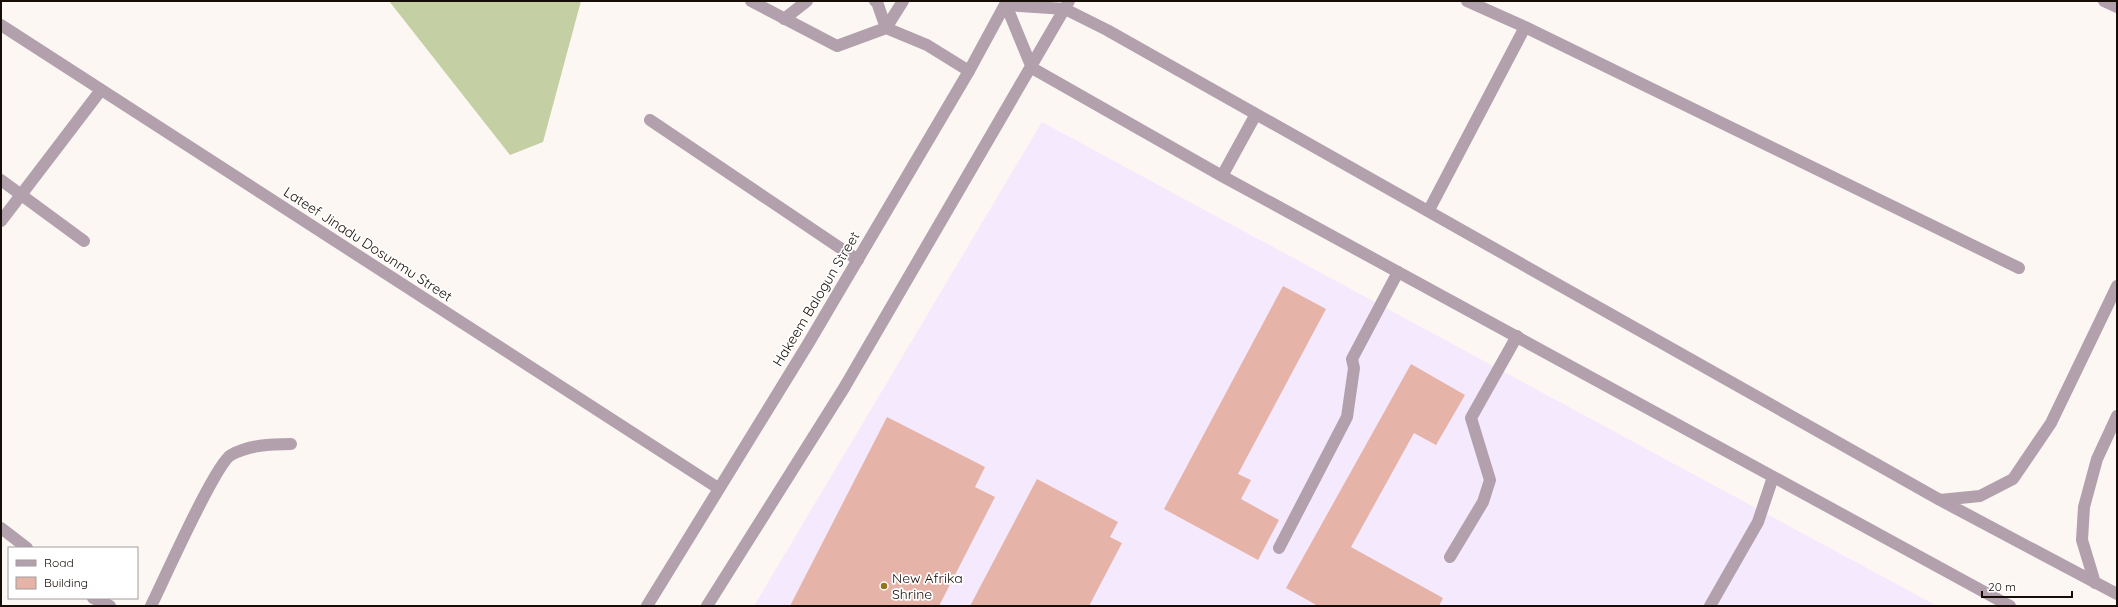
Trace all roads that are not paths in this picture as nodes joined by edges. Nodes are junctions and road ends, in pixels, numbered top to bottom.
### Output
1 (751, 1) edge
2 (807, 1) edge
3 (875, 1) edge
4 (903, 1) edge
5 (1467, 1) edge
6 (2104, 1) edge
7 (1007, 3) edge
8 (1067, 5) edge
9 (2117, 7) edge
10 (784, 19) junction
11 (1, 25) edge
12 (1525, 27) junction
13 (886, 28) junction
14 (1032, 68) junction
15 (969, 71) junction
16 (101, 90) junction
17 (1256, 114) junction
18 (650, 120) dead end
19 (1222, 176) junction
20 (1, 180) edge
21 (22, 195) junction
22 (1428, 210) junction
23 (1, 222) edge
24 (84, 241) dead end
25 (858, 260) junction
26 (2019, 268) dead end
27 (1398, 272) junction
28 (2117, 286) edge
29 (1518, 336) junction
30 (2116, 420) edge
31 (291, 444) dead end
32 (1773, 477) junction
33 (718, 488) junction
34 (1940, 500) junction
35 (1, 528) edge
36 (26, 547) edge
37 (1279, 548) dead end
38 (1450, 557) dead end
39 (2095, 583) junction
40 (2117, 594) edge
41 (94, 601) edge
42 (110, 606) edge
43 (151, 606) edge
44 (647, 606) edge
45 (707, 606) edge
46 (1710, 606) edge
47 (2010, 606) edge

1 - 10 street
2 - 10 street
3 - 13 street
4 - 13 street
5 - 12 street
6 - 9 street
7 - 8 street
7 - 14 street
7 - 15 street, Hakeem Balogun Street
8 - 14 street
8 - 17 street
10 - 13 street
11 - 16 street, Lateef Jinadu Dosunmu Street
12 - 22 street
12 - 26 street
13 - 15 street
14 - 19 street
14 - 45 street
15 - 25 street, Hakeem Balogun Street
16 - 21 street
16 - 33 street, Lateef Jinadu Dosunmu Street
17 - 19 street
17 - 22 street
18 - 25 street
19 - 27 street
20 - 21 street
21 - 23 street
21 - 24 street
22 - 34 street
25 - 33 street, Hakeem Balogun Street
27 - 29 street
27 - 37 street
28 - 34 street
29 - 32 street
29 - 38 street
30 - 39 street
31 - 43 street
32 - 46 street
32 - 47 street
33 - 44 street, Hakeem Balogun Street
34 - 39 street
35 - 36 street
39 - 40 street
41 - 42 street

